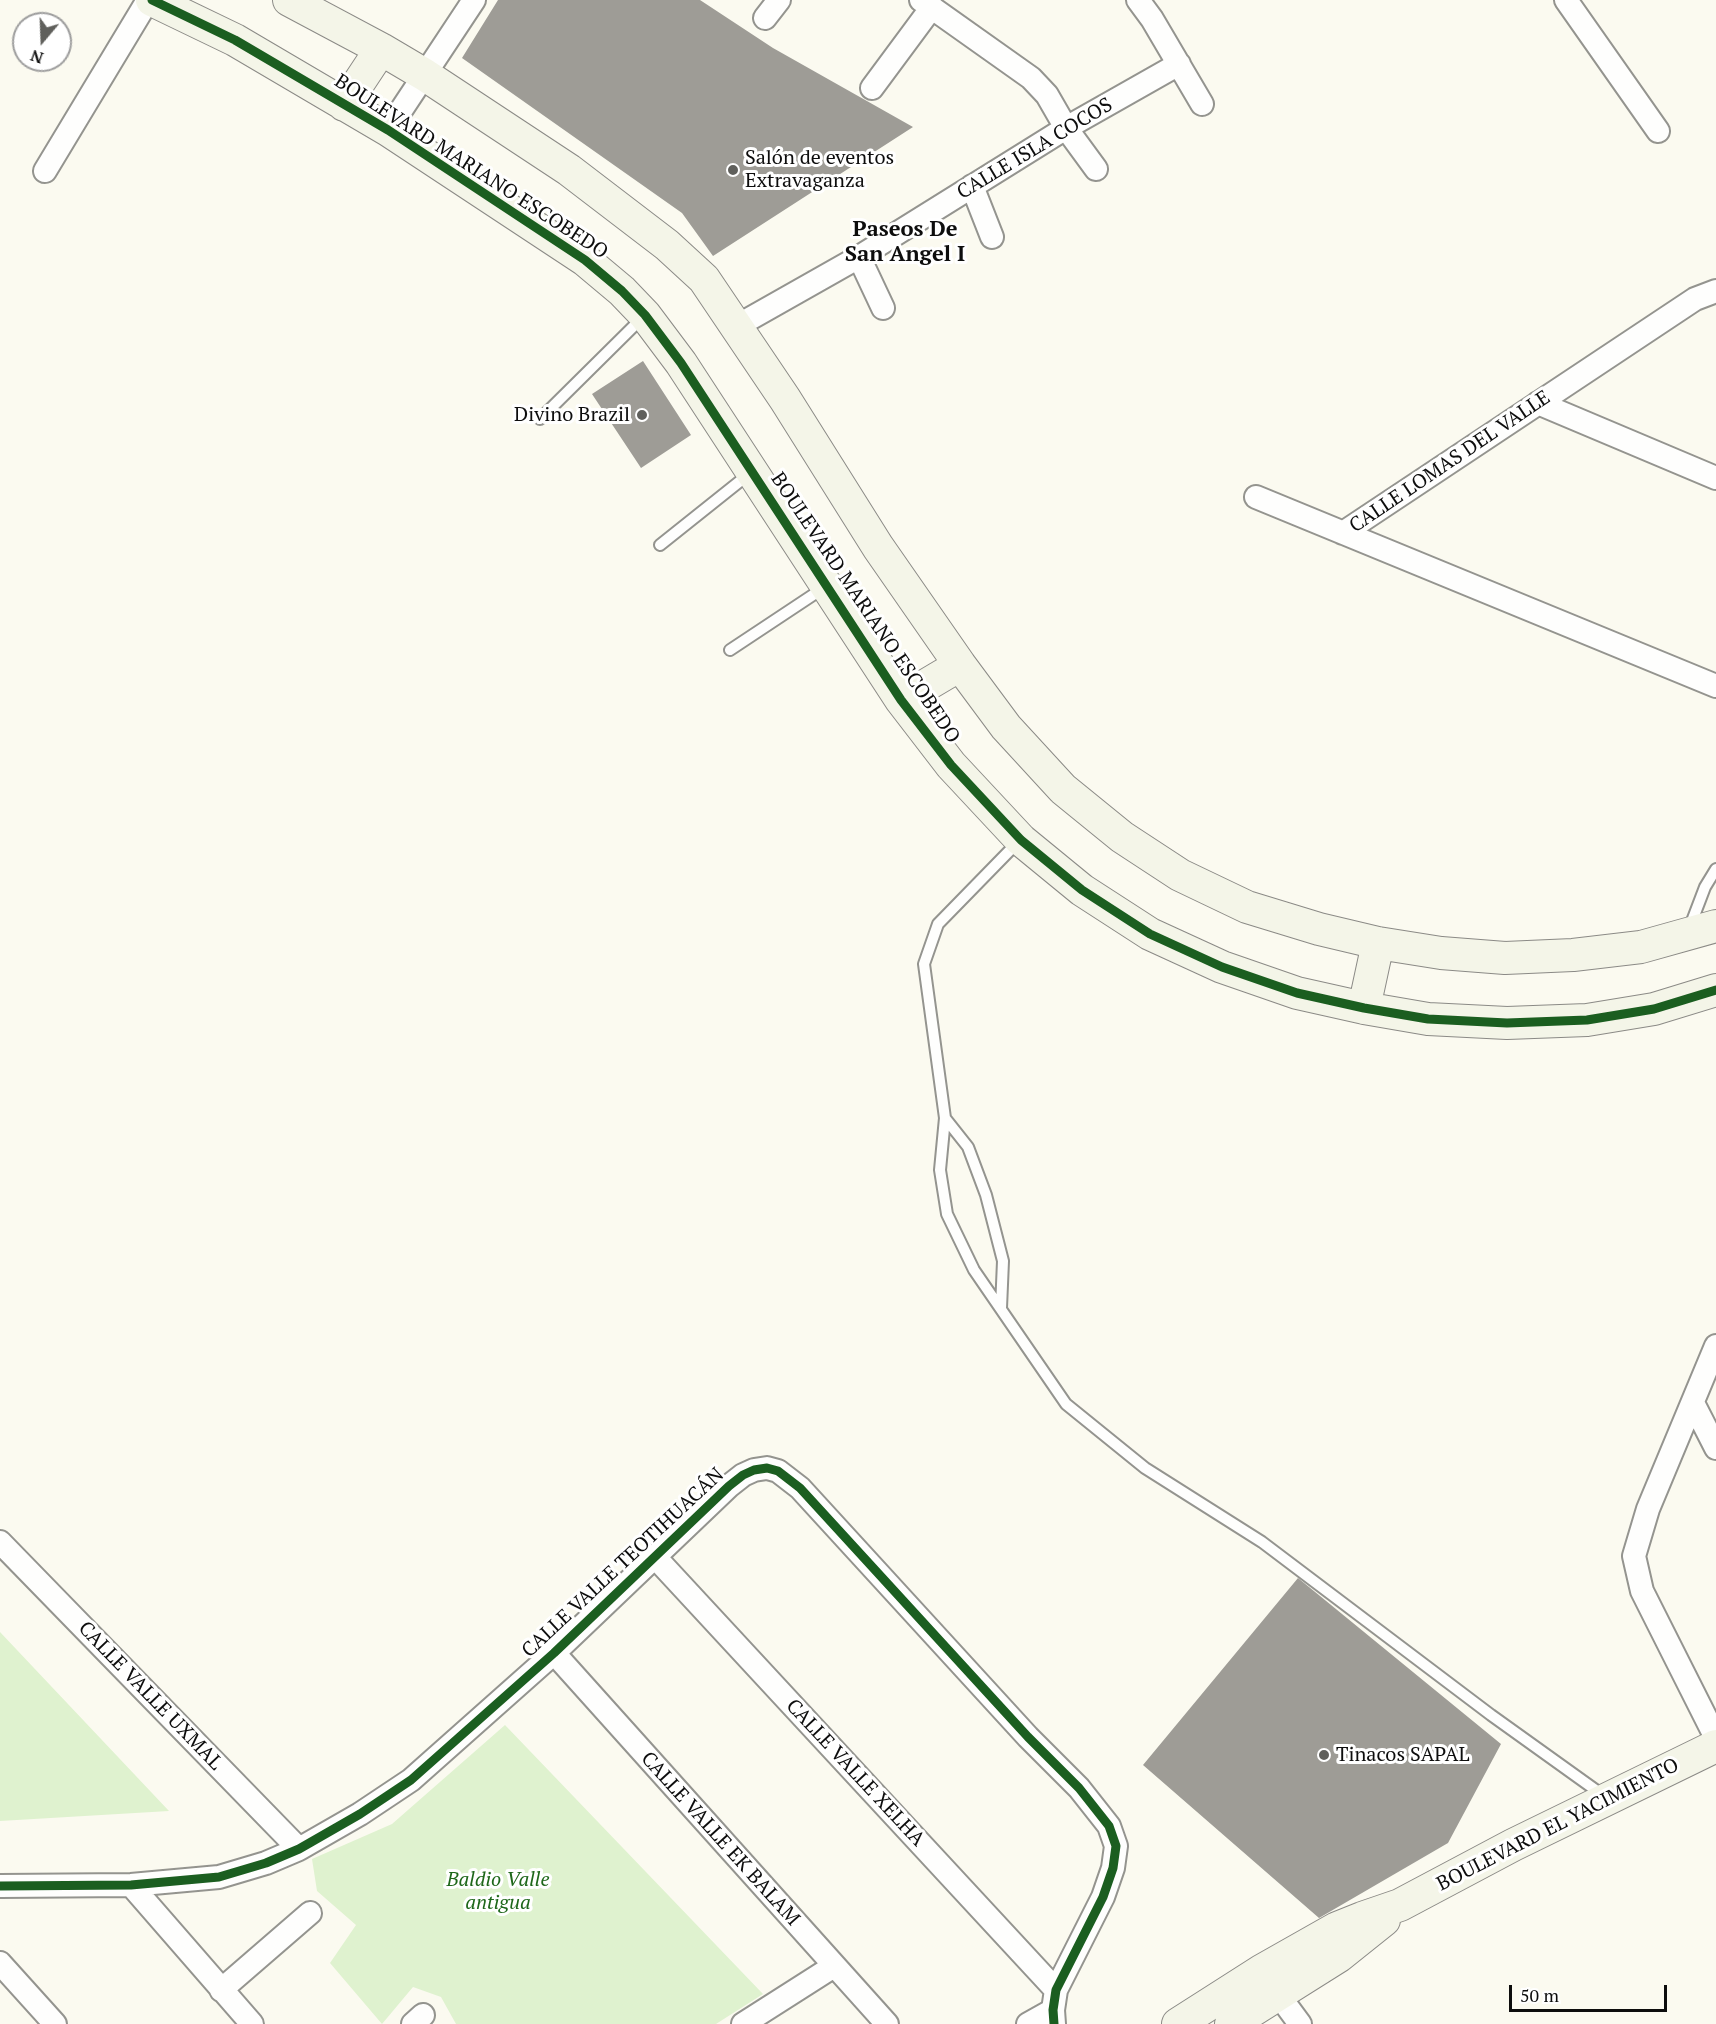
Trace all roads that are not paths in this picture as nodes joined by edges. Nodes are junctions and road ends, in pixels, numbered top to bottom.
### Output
1 (148, 0) edge
2 (152, 0) edge
3 (289, 0) edge
4 (474, 0) edge
5 (779, 0) edge
6 (1138, 0) edge
7 (1566, 0) edge
8 (926, 3) edge
9 (765, 18) dead end
10 (381, 49) junction
11 (1179, 64) junction
12 (425, 75) junction
13 (872, 88) dead end
14 (1202, 104) dead end
15 (344, 105) junction
16 (1066, 128) junction
17 (388, 130) junction
18 (1658, 131) dead end
19 (1096, 169) dead end
20 (45, 171) dead end
21 (972, 186) junction
22 (992, 237) dead end
23 (860, 257) junction
24 (1716, 291) edge
25 (883, 308) dead end
26 (645, 315) junction
27 (737, 326) junction
28 (1538, 404) junction
29 (540, 419) dead end
30 (751, 472) junction
31 (1716, 478) edge
32 (1256, 497) dead end
33 (1343, 533) junction
34 (660, 545) dead end
35 (825, 586) junction
36 (730, 650) dead end
37 (960, 665) junction
38 (1716, 686) edge
39 (901, 700) junction
40 (1021, 840) junction
41 (1716, 869) edge
42 (1716, 926) edge
43 (1686, 934) junction
44 (1378, 943) junction
45 (1716, 990) edge
46 (1364, 1008) junction
47 (945, 1118) junction
48 (1001, 1309) junction
49 (1716, 1346) edge
50 (1693, 1403) junction
51 (1716, 1448) edge
52 (0, 1542) edge
53 (655, 1557) junction
54 (554, 1653) junction
55 (1716, 1738) edge
56 (1716, 1746) edge
57 (1607, 1798) junction
58 (299, 1849) junction
59 (131, 1885) junction
60 (0, 1886) edge
61 (310, 1913) dead end
62 (0, 1963) edge
63 (834, 1966) junction
64 (1270, 1983) junction
65 (221, 1990) junction
66 (1054, 2008) edge
67 (55, 2024) edge
68 (252, 2024) edge
69 (743, 2024) edge
70 (887, 2024) edge
71 (1028, 2024) edge
72 (1178, 2024) edge
73 (1231, 2024) edge
74 (1300, 2024) edge

1 - 20 street
2 - 15 street, BOULEVARD MARIANO ESCOBEDO
3 - 10 street
4 - 12 street
5 - 9 street
6 - 11 street
7 - 18 street
8 - 13 street
8 - 16 street
10 - 12 street
10 - 15 street
11 - 14 street
11 - 16 street, CALLE ISLA COCOS
12 - 17 street
12 - 27 street
15 - 17 street, BOULEVARD MARIANO ESCOBEDO
16 - 19 street
16 - 21 street, CALLE ISLA COCOS
17 - 26 street, BOULEVARD MARIANO ESCOBEDO
21 - 22 street
21 - 23 street, CALLE ISLA COCOS
23 - 25 street
23 - 27 street, CALLE ISLA COCOS
24 - 28 street, CALLE LOMAS DEL VALLE
26 - 29 lane
26 - 30 street, BOULEVARD MARIANO ESCOBEDO
27 - 37 street
28 - 31 street
28 - 33 street, CALLE LOMAS DEL VALLE
30 - 34 lane
30 - 35 street, BOULEVARD MARIANO ESCOBEDO
32 - 33 street
33 - 38 street, CALLE LOMAS DEL VALLE
35 - 36 lane
35 - 39 street, BOULEVARD MARIANO ESCOBEDO
37 - 39 street
37 - 44 street
39 - 40 street, BOULEVARD MARIANO ESCOBEDO
40 - 46 street, BOULEVARD MARIANO ESCOBEDO
40 - 47 lane
41 - 43 lane
42 - 43 street
43 - 44 street
44 - 46 street
45 - 46 street, BOULEVARD MARIANO ESCOBEDO
47 - 48 lane
47 - 48 lane
48 - 57 lane
49 - 50 street
50 - 51 street
50 - 55 street
52 - 58 street, CALLE VALLE UXMAL
53 - 54 street, CALLE VALLE TEOTIHUACÁN
53 - 66 street, CALLE VALLE XELHA
53 - 66 street, CALLE VALLE TEOTIHUACÁN
54 - 58 street, CALLE VALLE TEOTIHUACÁN
54 - 63 street, CALLE VALLE EK BALAM
56 - 57 street, BOULEVARD EL YACIMIENTO
57 - 64 street, BOULEVARD EL YACIMIENTO
58 - 59 street, CALLE VALLE TEOTIHUACÁN
59 - 60 street, CALLE VALLE TEOTIHUACÁN
59 - 65 street
61 - 65 street
62 - 67 street
63 - 69 street
63 - 70 street, CALLE VALLE EK BALAM
64 - 72 street, BOULEVARD EL YACIMIENTO
64 - 73 street, BOULEVARD EL YACIMIENTO
64 - 74 street
65 - 68 street
66 - 71 street

